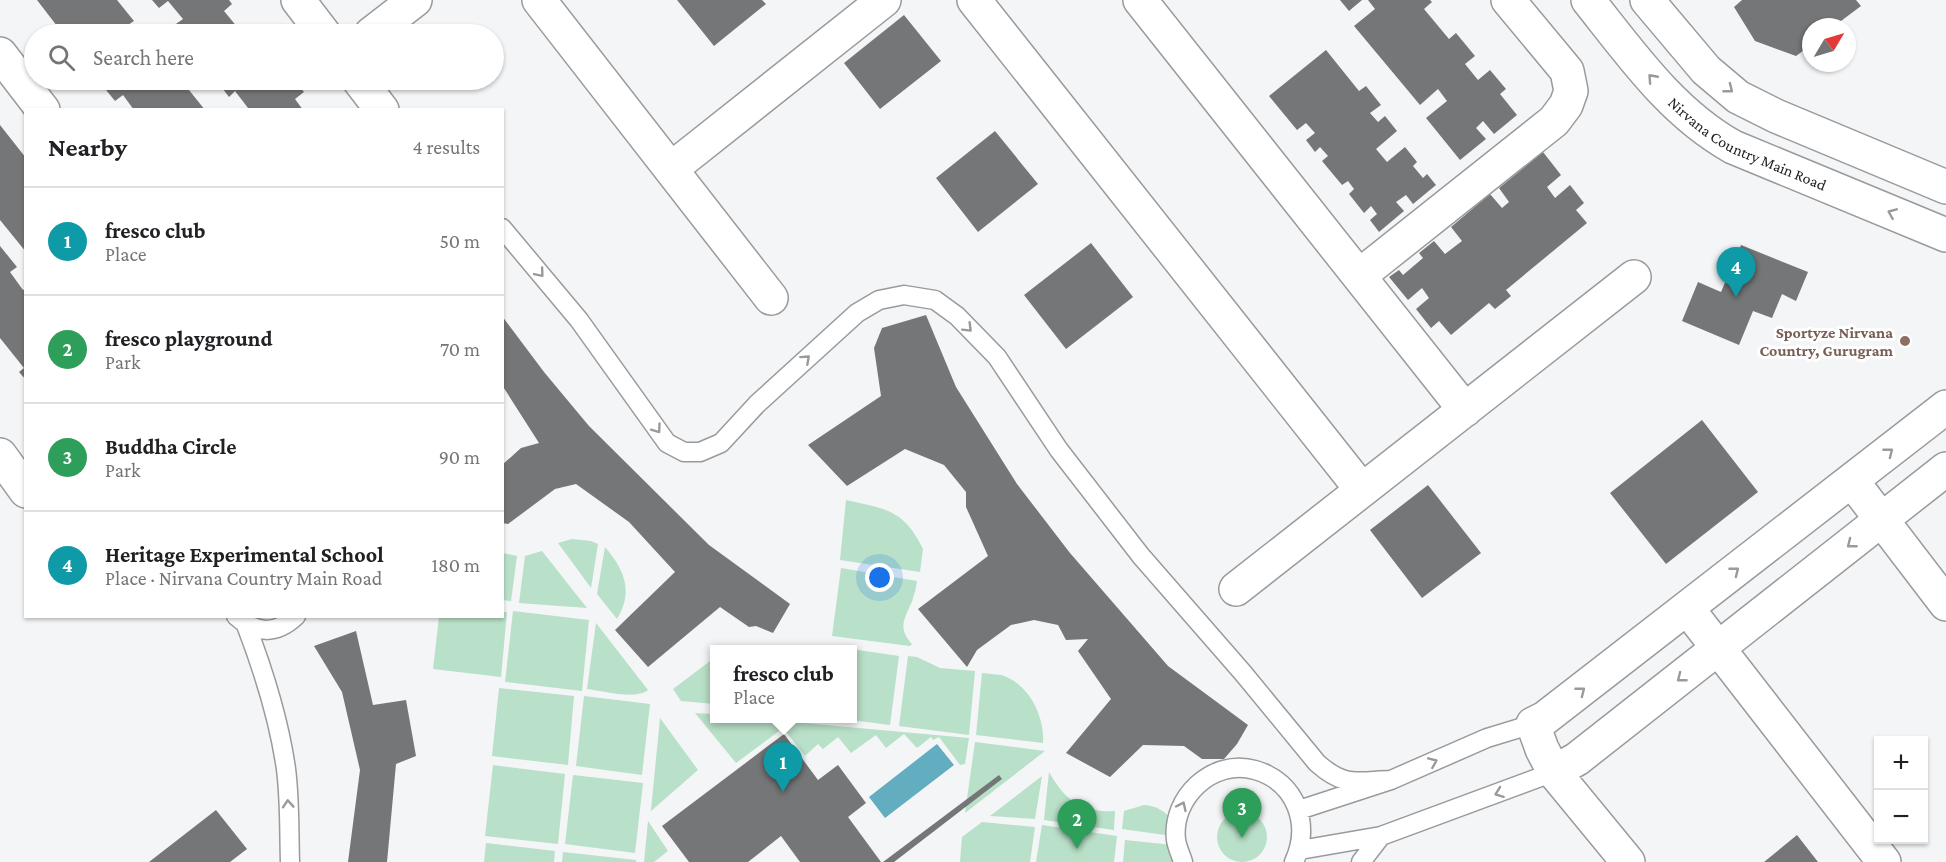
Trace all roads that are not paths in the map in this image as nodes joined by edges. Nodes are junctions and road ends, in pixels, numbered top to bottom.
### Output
1 (298, 0) edge
2 (415, 0) edge
3 (539, 0) edge
4 (884, 0) edge
5 (974, 0) edge
6 (1140, 0) edge
7 (1508, 0) edge
8 (1588, 0) edge
9 (1647, 0) edge
10 (316, 24) edge
11 (384, 24) edge
12 (0, 54) edge
13 (24, 85) edge
14 (28, 90) edge
15 (367, 90) edge
16 (41, 108) edge
17 (380, 108) edge
18 (671, 169) junction
19 (1946, 187) edge
20 (504, 230) edge
21 (1946, 235) edge
22 (1359, 276) junction
23 (1634, 277) dead end
24 (771, 298) dead end
25 (1946, 407) edge
26 (1465, 410) junction
27 (0, 455) edge
28 (1946, 469) edge
29 (1852, 481) junction
30 (24, 488) edge
31 (1362, 490) junction
32 (1881, 520) junction
33 (1236, 589) dead end
34 (1946, 604) edge
35 (1687, 608) junction
36 (294, 618) edge
37 (241, 621) edge
38 (1718, 649) junction
39 (1533, 724) junction
40 (1554, 772) junction
41 (1391, 780) junction
42 (1299, 810) junction
43 (1381, 836) junction
44 (1297, 856) edge
45 (290, 862) edge
46 (1183, 862) edge
47 (1361, 862) edge
48 (1628, 862) edge
49 (1884, 862) edge

1 - 10 street
2 - 11 street
3 - 18 street
4 - 18 street
5 - 31 street
6 - 22 street
7 - 22 street
21 -> 8 street, Nirvana Country Main Road
9 -> 19 street, Nirvana Country Main Road
12 - 13 street
14 - 16 street
15 - 17 street
18 - 24 street
20 -> 41 lane
22 - 26 street
23 - 26 street
29 -> 25 street
26 - 31 street
27 - 30 street
28 - 32 street
29 - 32 street
35 -> 29 street
31 - 33 street
32 - 34 street
32 -> 38 street
35 - 38 street
39 -> 35 street
36 - 37 lane
45 -> 37 lane
38 -> 40 street
38 - 49 street
39 - 40 street
41 -> 39 lane
40 -> 43 lane
40 - 48 street
41 - 42 lane
42 - 44 lane
46 -> 42 lane
43 - 44 lane
43 - 47 lane

